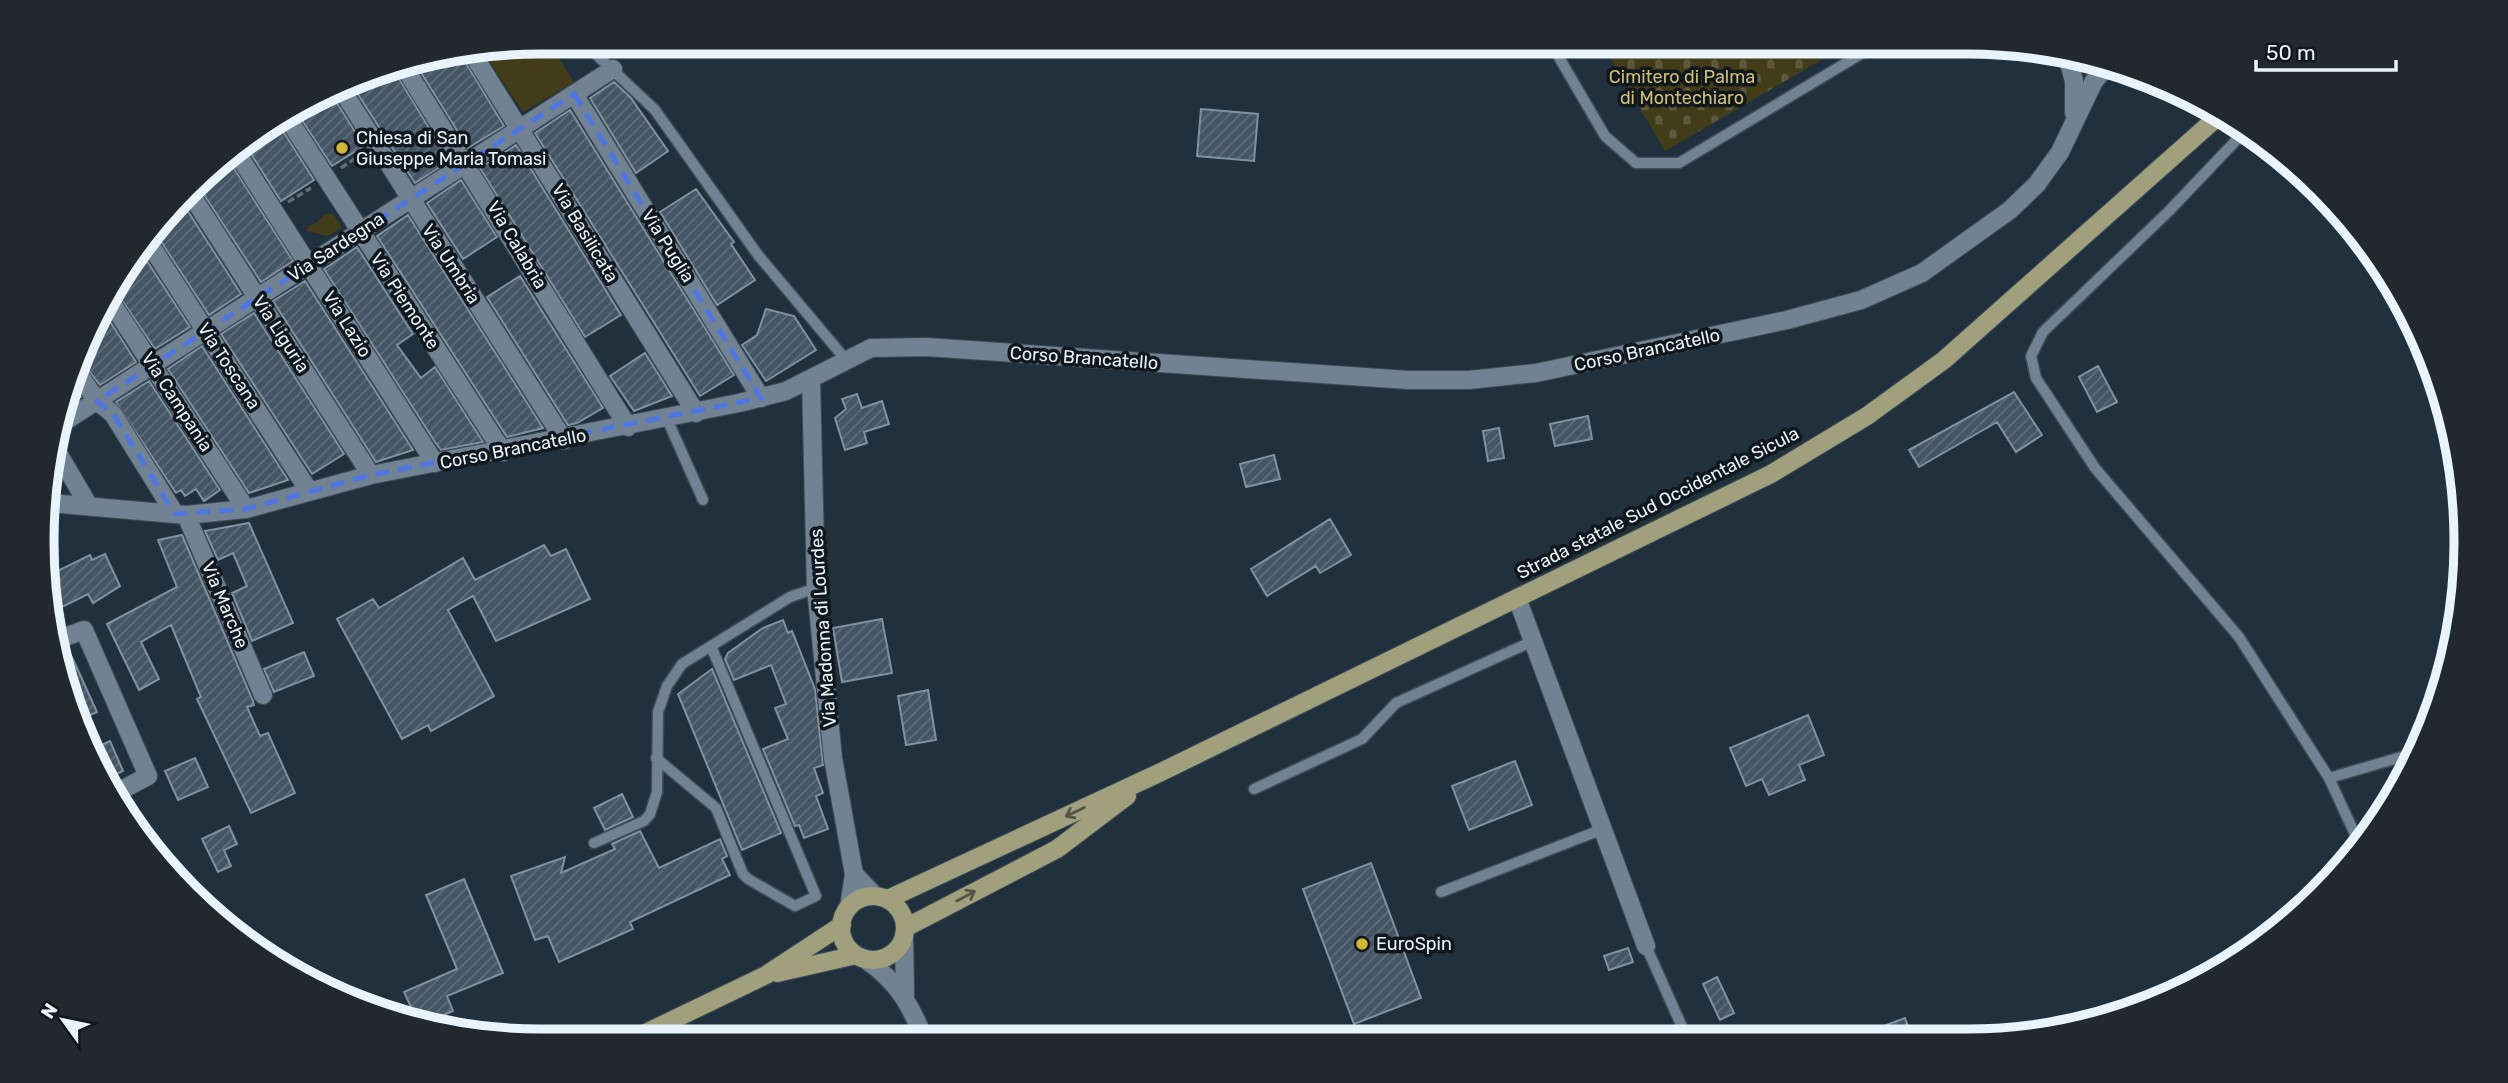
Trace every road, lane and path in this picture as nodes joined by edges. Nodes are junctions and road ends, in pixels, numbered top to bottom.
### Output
1 (596, 54) edge
2 (1557, 54) edge
3 (1861, 54) edge
4 (476, 58) edge
5 (2069, 66) edge
6 (613, 69) junction
7 (408, 73) edge
8 (2101, 73) edge
9 (574, 94) junction
10 (345, 95) edge
11 (2212, 121) edge
12 (291, 124) edge
13 (521, 128) junction
14 (2069, 134) junction
15 (2239, 137) edge
16 (241, 159) edge
17 (467, 163) junction
18 (195, 199) edge
19 (411, 200) junction
20 (360, 232) junction
21 (153, 248) edge
22 (309, 265) junction
23 (257, 298) junction
24 (115, 308) edge
25 (206, 330) junction
26 (847, 361) junction
27 (152, 365) junction
28 (82, 379) edge
29 (811, 379) junction
30 (761, 398) junction
31 (97, 401) junction
32 (696, 413) junction
33 (70, 418) edge
34 (667, 419) junction
35 (628, 427) junction
36 (564, 440) junction
37 (503, 452) junction
38 (62, 459) edge
39 (435, 463) junction
40 (371, 475) junction
41 (309, 491) junction
42 (703, 500) dead end
43 (56, 503) edge
44 (89, 506) junction
45 (246, 509) junction
46 (180, 515) junction
47 (816, 588) junction
48 (1517, 598) junction
49 (64, 637) edge
50 (1533, 641) junction
51 (711, 646) junction
52 (263, 695) dead end
53 (2405, 755) edge
54 (656, 758) junction
55 (1159, 773) junction
56 (2329, 778) junction
57 (123, 789) edge
58 (1254, 789) dead end
59 (1603, 829) junction
60 (2356, 834) edge
61 (594, 843) dead end
62 (854, 874) junction
63 (1441, 892) dead end
64 (881, 897) junction
65 (849, 907) junction
66 (842, 925) junction
67 (905, 932) junction
68 (1646, 946) joint
69 (861, 957) junction
70 (766, 975) junction
71 (905, 995) junction
72 (654, 1029) edge
73 (920, 1029) edge
74 (1683, 1029) edge

1 - 6 lane
2 - 3 lane
4 - 13 street, Via Basilicata
5 - 14 street
6 - 9 street, Via Sardegna
6 - 26 lane
7 - 17 street, Via Calabria
8 - 14 street, Corso Brancatello
9 - 13 street, Via Sardegna
9 - 30 street, Via Puglia
10 - 19 street, Via Umbria
11 - 48 main road, Strada statale Sud Occidentale Sicula
12 - 20 street, Via Piemonte
13 - 17 street, Via Sardegna
13 - 32 street, Via Basilicata
14 - 26 street, Corso Brancatello
15 - 56 lane
16 - 22 street, Via Lazio
17 - 19 street, Via Sardegna
17 - 35 street, Via Calabria
18 - 23 street, Via Liguria
19 - 20 street, Via Sardegna
19 - 36 street, Via Umbria
20 - 22 street, Via Sardegna
20 - 37 street, Via Piemonte
21 - 25 street, Via Toscana
22 - 23 street, Via Sardegna
22 - 39 street, Via Lazio
23 - 25 street, Via Sardegna
23 - 40 street, Via Liguria
24 - 27 street, Via Campania
25 - 27 street, Via Sardegna
25 - 41 street, Via Toscana
26 - 29 street, Corso Brancatello
27 - 31 street, Via Sardegna
27 - 45 street, Via Campania
28 - 31 street, Via Marche
29 - 30 street, Corso Brancatello
29 - 47 street, Via Madonna di Lourdes
30 - 32 street, Corso Brancatello
31 - 33 street, Via Sardegna
31 - 46 street, Via Marche
32 - 34 street, Corso Brancatello
34 - 35 street, Corso Brancatello
34 - 42 lane
35 - 36 street, Corso Brancatello
36 - 37 street, Corso Brancatello
37 - 39 street, Corso Brancatello
38 - 44 street
39 - 40 street, Corso Brancatello
40 - 41 street, Corso Brancatello
41 - 45 street, Corso Brancatello
43 - 44 street, Corso Brancatello
44 - 46 street, Corso Brancatello
45 - 46 street, Corso Brancatello
46 - 52 street, Via Marche
47 - 51 lane
47 - 62 street, Via Madonna di Lourdes
48 - 50 street
48 - 55 main road, Strada statale Sud Occidentale Sicula
49 - 57 street
50 - 58 lane
50 - 59 street
51 - 54 lane
51 - 54 lane
53 - 56 lane
54 - 61 lane
55 -> 64 main road, Strada statale Sud Occidentale Sicula
67 -> 55 main road, Strada statale Sud Occidentale Sicula
56 - 60 lane
59 - 63 lane
59 - 68 street
62 - 64 street
62 - 65 street, Via Madonna di Lourdes
64 - 65 main road, Strada statale Sud Occidentale Sicula
64 - 67 main road
65 - 66 main road
66 - 69 main road
66 - 70 main road, Strada statale Sud Occidentale Sicula
67 - 69 main road, Strada statale Sud Occidentale Sicula
67 - 71 street
68 - 74 lane
69 - 70 main road, Strada statale Sud Occidentale Sicula
69 - 71 street
70 - 72 main road, Strada statale Sud Occidentale Sicula
71 - 73 street

